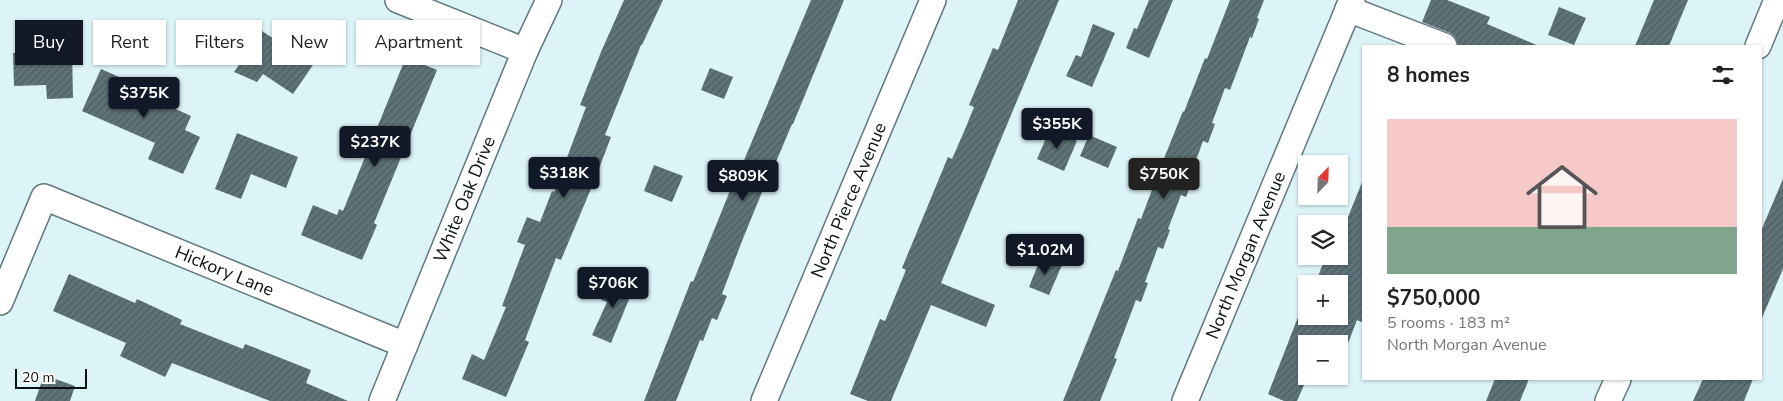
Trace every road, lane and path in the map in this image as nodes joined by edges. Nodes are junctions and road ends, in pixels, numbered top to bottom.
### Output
1 (398, 0) edge
2 (550, 0) edge
3 (933, 0) edge
4 (1777, 0) edge
5 (1350, 5) edge
6 (1442, 45) edge
7 (1758, 45) edge
8 (525, 51) junction
9 (0, 302) edge
10 (404, 346) junction
11 (1618, 380) edge
12 (382, 401) edge
13 (764, 401) edge
14 (1184, 401) edge
15 (1608, 401) edge

1 - 8 street
2 - 8 street, White Oak Drive
3 - 13 street, North Pierce Avenue
4 - 7 street
5 - 6 street
5 - 14 street, North Morgan Avenue
8 - 10 street, White Oak Drive
9 - 10 street, Hickory Lane
10 - 12 street, White Oak Drive
11 - 15 street

